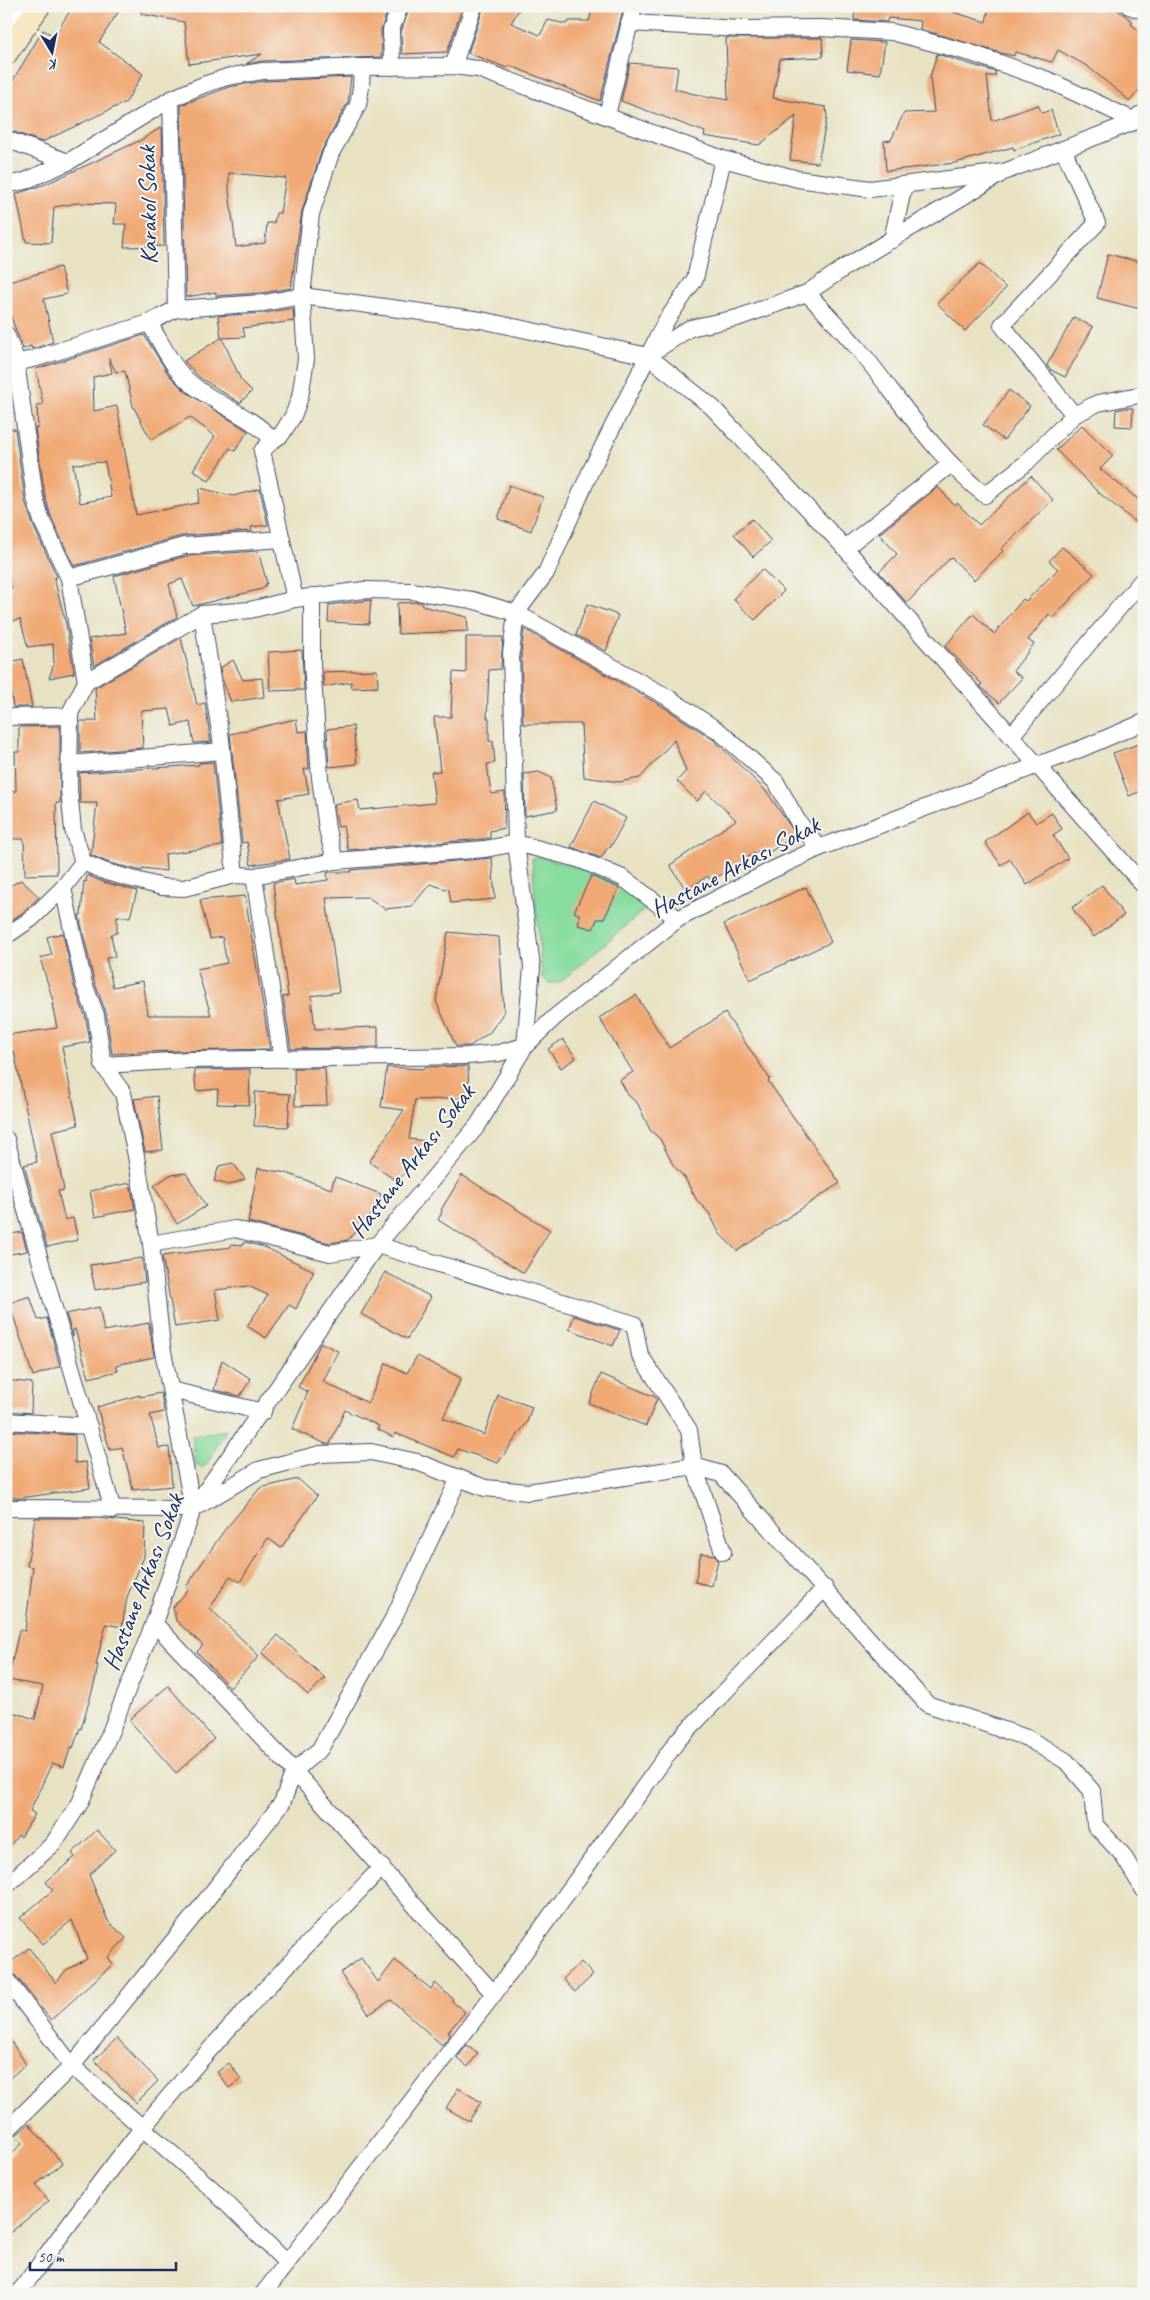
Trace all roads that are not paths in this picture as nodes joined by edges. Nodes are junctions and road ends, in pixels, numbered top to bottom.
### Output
1 (22, 6) edge
2 (39, 6) edge
3 (400, 6) edge
4 (474, 6) edge
5 (634, 6) edge
6 (1129, 6) edge
7 (1144, 11) edge
8 (629, 23) junction
9 (6, 28) edge
10 (6, 54) edge
11 (392, 66) junction
12 (453, 66) junction
13 (362, 67) junction
14 (171, 99) junction
15 (607, 115) junction
16 (1141, 116) edge
17 (6, 139) edge
18 (1063, 149) junction
19 (723, 159) junction
20 (68, 162) junction
21 (1004, 172) junction
22 (6, 185) edge
23 (904, 185) junction
24 (892, 240) junction
25 (807, 293) junction
26 (302, 296) junction
27 (176, 309) junction
28 (149, 323) junction
29 (6, 334) edge
30 (648, 356) junction
31 (13, 363) edge
32 (1144, 394) edge
33 (1074, 415) junction
34 (273, 440) junction
35 (951, 464) junction
36 (282, 540) junction
37 (845, 548) junction
38 (69, 578) junction
39 (1144, 578) edge
40 (303, 597) junction
41 (516, 613) junction
42 (202, 614) junction
43 (86, 682) junction
44 (70, 716) junction
45 (6, 717) edge
46 (1144, 722) edge
47 (1011, 736) junction
48 (222, 751) junction
49 (70, 764) junction
50 (1035, 765) junction
51 (516, 843) junction
52 (819, 848) junction
53 (335, 860) junction
54 (83, 862) junction
55 (235, 875) junction
56 (254, 876) junction
57 (1144, 886) edge
58 (63, 888) junction
59 (678, 919) junction
60 (6, 936) edge
61 (524, 1046) junction
62 (282, 1059) junction
63 (103, 1065) junction
64 (6, 1139) edge
65 (151, 1244) junction
66 (377, 1246) junction
67 (171, 1390) junction
68 (262, 1412) junction
69 (6, 1421) edge
70 (89, 1426) junction
71 (694, 1466) junction
72 (459, 1478) junction
73 (6, 1508) edge
74 (193, 1509) junction
75 (113, 1510) junction
76 (723, 1552) dead end
77 (825, 1588) junction
78 (154, 1623) junction
79 (294, 1771) junction
80 (382, 1867) junction
81 (6, 1886) edge
82 (1144, 1890) edge
83 (6, 1979) edge
84 (494, 1994) junction
85 (72, 2066) junction
86 (142, 2129) junction
87 (6, 2131) edge
88 (287, 2263) junction
89 (18, 2294) edge
90 (262, 2294) edge

1 - 9 street
2 - 10 street
3 - 11 street
4 - 12 street
5 - 8 street
6 - 7 street
8 - 15 street
8 - 16 street
11 - 12 street
11 - 13 street
12 - 15 street
13 - 14 street
13 - 26 street
14 - 20 street
14 - 27 street, Karakol Sokak
15 - 19 street
16 - 18 street
17 - 20 street
18 - 21 street
18 - 33 street
19 - 23 street
19 - 30 street
20 - 22 street
21 - 23 street
21 - 24 street
23 - 24 street
24 - 25 street
25 - 30 street
25 - 35 street
26 - 27 street
26 - 30 street
26 - 34 street
27 - 28 street
28 - 31 street
28 - 34 street
29 - 31 street
30 - 37 street
30 - 41 street
31 - 38 street
32 - 33 street
33 - 35 street
34 - 36 street
35 - 37 street
36 - 38 street
36 - 40 street
37 - 47 street
38 - 43 street
39 - 47 street
40 - 41 street
40 - 42 street
40 - 53 street
41 - 51 street
41 - 52 street
42 - 43 street
42 - 48 street
43 - 44 street
44 - 45 street
44 - 49 street
46 - 50 street, Hastane Arkası Sokak
47 - 50 street
48 - 49 street
48 - 55 street
49 - 54 street
50 - 52 street, Hastane Arkası Sokak
50 - 57 street
51 - 53 street
51 - 59 street
51 - 61 street
52 - 59 street, Hastane Arkası Sokak
53 - 56 street
54 - 55 street
54 - 58 street
55 - 56 street
56 - 62 street
58 - 60 street
58 - 63 street
59 - 61 street, Hastane Arkası Sokak
61 - 62 street
61 - 66 street, Hastane Arkası Sokak
62 - 63 street
63 - 65 street
64 - 70 street
65 - 66 street
65 - 67 street
66 - 68 street, Hastane Arkası Sokak
66 - 71 street
67 - 68 street
67 - 74 street
68 - 74 street, Hastane Arkası Sokak
69 - 70 street
70 - 75 street
71 - 72 street
71 - 76 street
71 - 77 street
72 - 74 street
72 - 79 street
73 - 75 street
74 - 75 street
74 - 78 street, Hastane Arkası Sokak
77 - 82 street
77 - 84 street
78 - 79 street
78 - 81 street, Hastane Arkası Sokak
79 - 80 street
79 - 85 street
80 - 84 street
80 - 86 street
83 - 85 street
84 - 88 street
85 - 86 street
85 - 87 street
86 - 88 street
86 - 89 street
88 - 90 street

